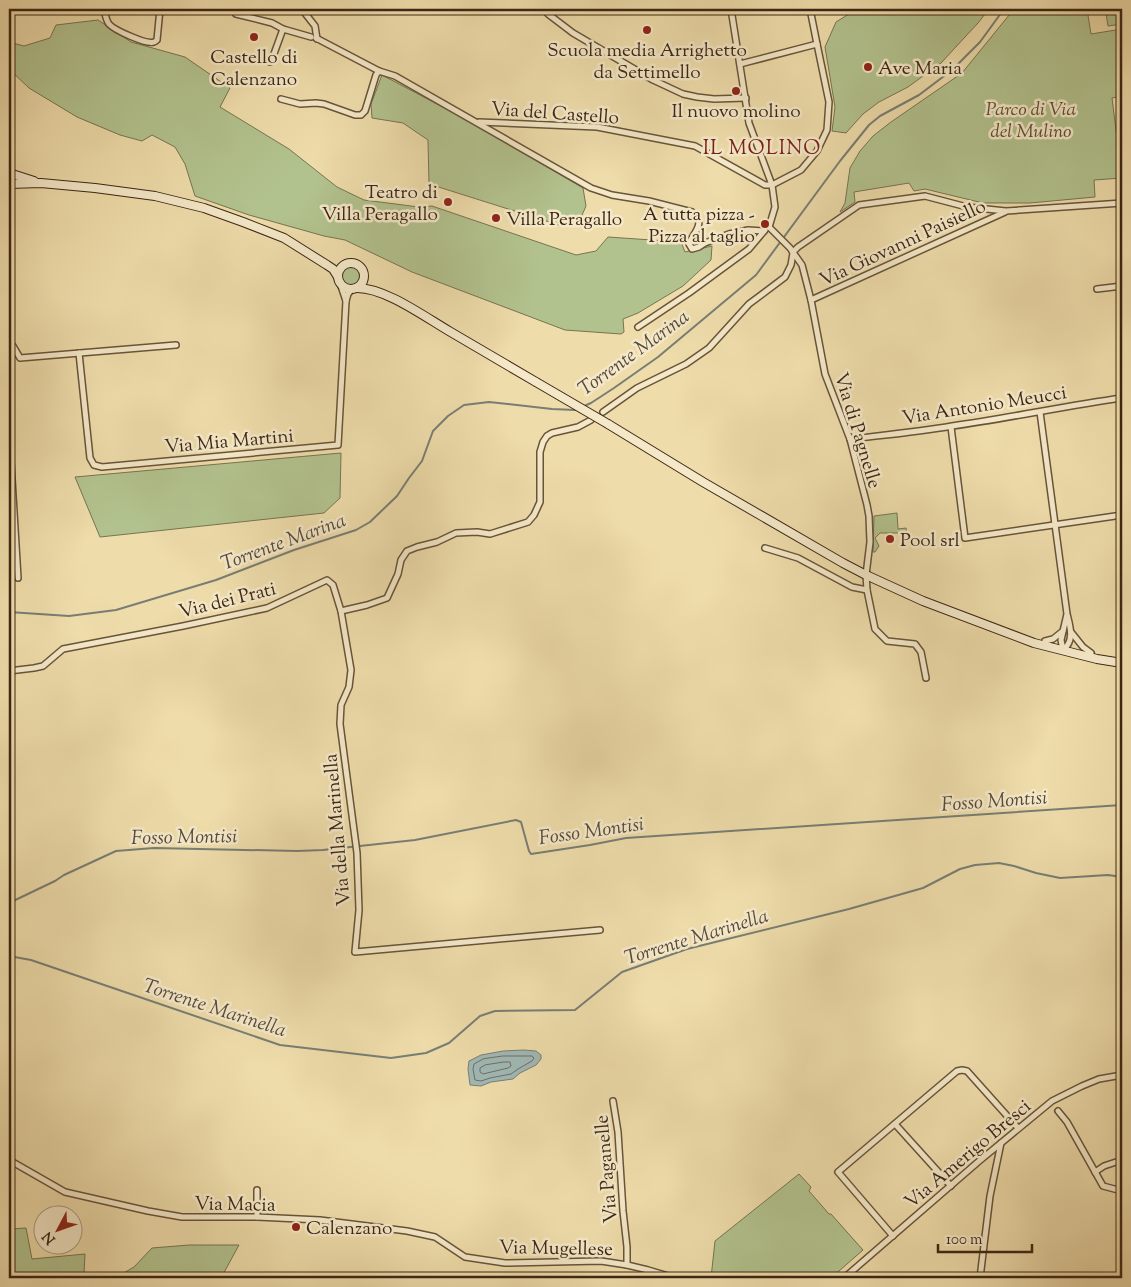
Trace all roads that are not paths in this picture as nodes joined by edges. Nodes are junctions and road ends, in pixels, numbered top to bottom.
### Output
1 (104, 9) edge
2 (160, 9) edge
3 (237, 9) edge
4 (307, 9) edge
5 (312, 9) edge
6 (322, 9) edge
7 (544, 9) edge
8 (731, 9) edge
9 (810, 9) edge
10 (283, 29) junction
11 (315, 38) junction
12 (817, 44) junction
13 (258, 59) dead end
14 (740, 64) junction
15 (379, 71) junction
16 (746, 98) junction
17 (281, 99) dead end
18 (476, 122) junction
19 (9, 173) edge
20 (41, 183) junction
21 (9, 184) edge
22 (772, 185) junction
23 (1122, 203) edge
24 (1006, 212) junction
25 (771, 229) junction
26 (764, 231) junction
27 (791, 250) junction
28 (328, 264) junction
29 (346, 265) junction
30 (364, 276) junction
31 (339, 280) junction
32 (1122, 286) edge
33 (354, 289) junction
34 (1097, 289) dead end
35 (376, 291) junction
36 (811, 300) junction
37 (346, 301) junction
38 (638, 327) dead end
39 (9, 344) edge
40 (176, 345) dead end
41 (79, 353) junction
42 (1122, 398) edge
43 (603, 412) dead end
44 (1040, 412) junction
45 (591, 420) dead end
46 (951, 426) junction
47 (9, 429) edge
48 (850, 440) junction
49 (1122, 515) edge
50 (1055, 525) junction
51 (765, 548) dead end
52 (866, 575) junction
53 (18, 578) dead end
54 (867, 590) junction
55 (341, 611) junction
56 (1068, 614) junction
57 (1063, 630) junction
58 (1071, 632) junction
59 (1011, 633) junction
60 (1045, 641) junction
61 (1064, 647) junction
62 (1091, 653) junction
63 (1120, 662) edge
64 (9, 671) edge
65 (926, 678) dead end
66 (600, 930) dead end
67 (1122, 1075) edge
68 (613, 1101) dead end
69 (1058, 1111) dead end
70 (895, 1124) junction
71 (1018, 1128) junction
72 (1001, 1143) junction
73 (9, 1160) edge
74 (1122, 1160) edge
75 (1096, 1172) junction
76 (951, 1186) junction
77 (257, 1190) dead end
78 (1122, 1191) edge
79 (257, 1218) junction
80 (893, 1236) junction
81 (465, 1257) joint
82 (627, 1265) junction
83 (675, 1278) edge
84 (844, 1278) edge
85 (980, 1278) edge

1 - 2 street
3 - 10 street, Via del Castello
4 - 11 street
5 - 6 street
7 - 16 street
8 - 14 street
9 - 12 street
10 - 11 street, Via del Castello
10 - 13 street
11 - 15 street, Via del Castello
12 - 14 street
12 - 22 street
14 - 16 street
15 - 17 street
15 - 18 street, Via del Castello
16 - 22 street
18 - 22 street, Via del Castello
18 - 26 street
19 - 20 main road
20 - 21 main road
20 - 28 main road
22 - 25 street
23 - 24 street
24 - 27 street
24 - 36 street, Via Giovanni Paisiello
25 - 26 street
25 - 27 street, Via di Pagnelle
26 - 38 street
27 - 36 street, Via di Pagnelle
27 - 43 street
28 - 29 main road
28 - 31 main road
29 - 30 main road
29 - 31 main road
30 - 33 main road
30 - 35 main road
31 - 33 main road
31 - 37 street, Via Mia Martini
32 - 34 street
33 - 35 main road
33 - 37 street, Via Mia Martini
35 - 52 main road, bridge
36 - 48 street, Via di Pagnelle
37 - 41 street, Via Mia Martini
39 - 41 street
40 - 41 street
42 - 44 street, Via Antonio Meucci
44 - 46 street, Via Antonio Meucci
44 - 50 street
45 - 55 street
46 - 48 street, Via Antonio Meucci
46 - 50 street
47 - 53 street
48 - 52 street, Via di Pagnelle
49 - 50 street
50 - 56 street
51 - 54 street
52 - 54 street, Via di Pagnelle
52 - 59 main road
54 - 65 street, Via di Pagnelle
55 - 64 street, Via dei Prati
55 - 66 street, Via della Marinella
56 - 57 street
56 - 58 street
57 - 60 street
57 - 61 street
58 - 61 street
58 - 62 street
59 - 60 main road
59 - 61 main road
60 - 61 main road
61 - 62 main road
61 - 63 main road
62 - 63 main road
67 - 71 street, Via Amerigo Bresci
68 - 82 street, Via Paganelle
69 - 75 street
70 - 71 street
70 - 76 street
70 - 80 street
71 - 72 street, Via Amerigo Bresci
72 - 76 street, Via Amerigo Bresci
72 - 85 street
73 - 79 street, Via Macia
74 - 75 street
75 - 78 street
76 - 80 street, Via Amerigo Bresci
77 - 79 street
79 - 81 street, Via Macia
80 - 84 street, Via Amerigo Bresci
81 - 82 street, Via Mugellese
82 - 83 street, Via Mugellese

